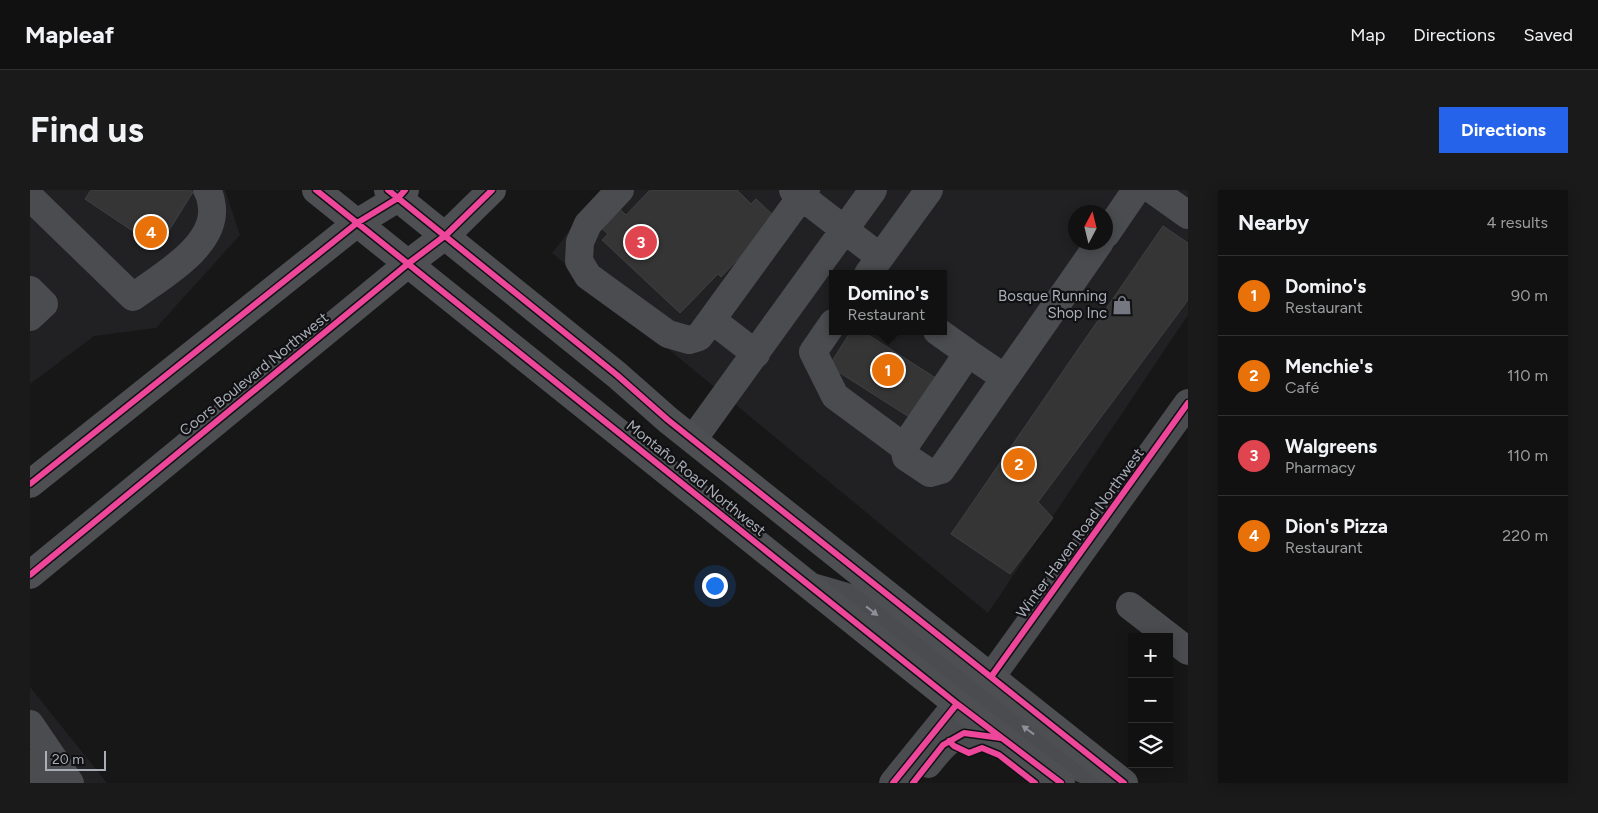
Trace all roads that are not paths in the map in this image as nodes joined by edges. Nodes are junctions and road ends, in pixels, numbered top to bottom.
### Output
1 (207, 190) edge
2 (316, 190) edge
3 (492, 190) edge
4 (620, 190) edge
5 (873, 190) edge
6 (928, 190) edge
7 (1136, 190) edge
8 (1153, 190) edge
9 (800, 192) edge
10 (397, 193) edge
11 (30, 197) edge
12 (1188, 215) edge
13 (357, 223) junction
14 (1113, 224) edge
15 (844, 231) junction
16 (446, 236) junction
17 (1094, 250) edge
18 (409, 263) junction
19 (874, 265) edge
20 (30, 290) edge
21 (30, 317) edge
22 (712, 320) junction
23 (829, 329) edge
24 (943, 335) edge
25 (968, 353) junction
26 (756, 354) junction
27 (1005, 378) junction
28 (1188, 403) edge
29 (694, 438) junction
30 (904, 447) junction
31 (30, 484) edge
32 (30, 575) edge
33 (812, 587) junction
34 (1130, 606) dead end
35 (1188, 651) edge
36 (991, 677) junction
37 (957, 704) junction
38 (30, 724) edge
39 (1001, 738) junction
40 (30, 764) edge
41 (41, 783) edge
42 (70, 783) edge
43 (893, 783) edge
44 (913, 783) edge
45 (1061, 783) edge
46 (1113, 783) edge
47 (1124, 783) edge

1 - 11 street
2 - 13 main road, Montaño Road Northwest
3 - 16 main road, Coors Boulevard Northwest
4 - 22 street
5 - 15 street
6 - 19 street
7 - 14 street
8 - 12 street
9 - 15 street
9 - 22 street
10 - 13 main road
10 - 16 main road, Montaño Road Northwest
13 - 18 main road, Montaño Road Northwest
13 - 31 main road
15 - 19 street
15 - 26 street
16 - 18 main road, Coors Boulevard Northwest
16 - 29 main road, Montaño Road Northwest
17 - 27 street
18 - 32 main road, Coors Boulevard Northwest
18 - 33 main road, Montaño Road Northwest
20 - 21 street
22 - 26 street
23 - 30 street
24 - 25 street
25 - 27 street
25 - 30 street
26 - 29 street
27 - 30 street
28 - 36 street, Winter Haven Road Northwest
29 - 36 main road, Montaño Road Northwest
33 -> 36 street
33 - 37 main road, Montaño Road Northwest
34 - 35 street
36 - 47 main road, Montaño Road Northwest
37 - 39 main road, Montaño Road Northwest
37 - 43 street
46 -> 37 street
38 - 42 street
39 - 44 street
39 - 45 main road, Montaño Road Northwest
40 - 41 street

